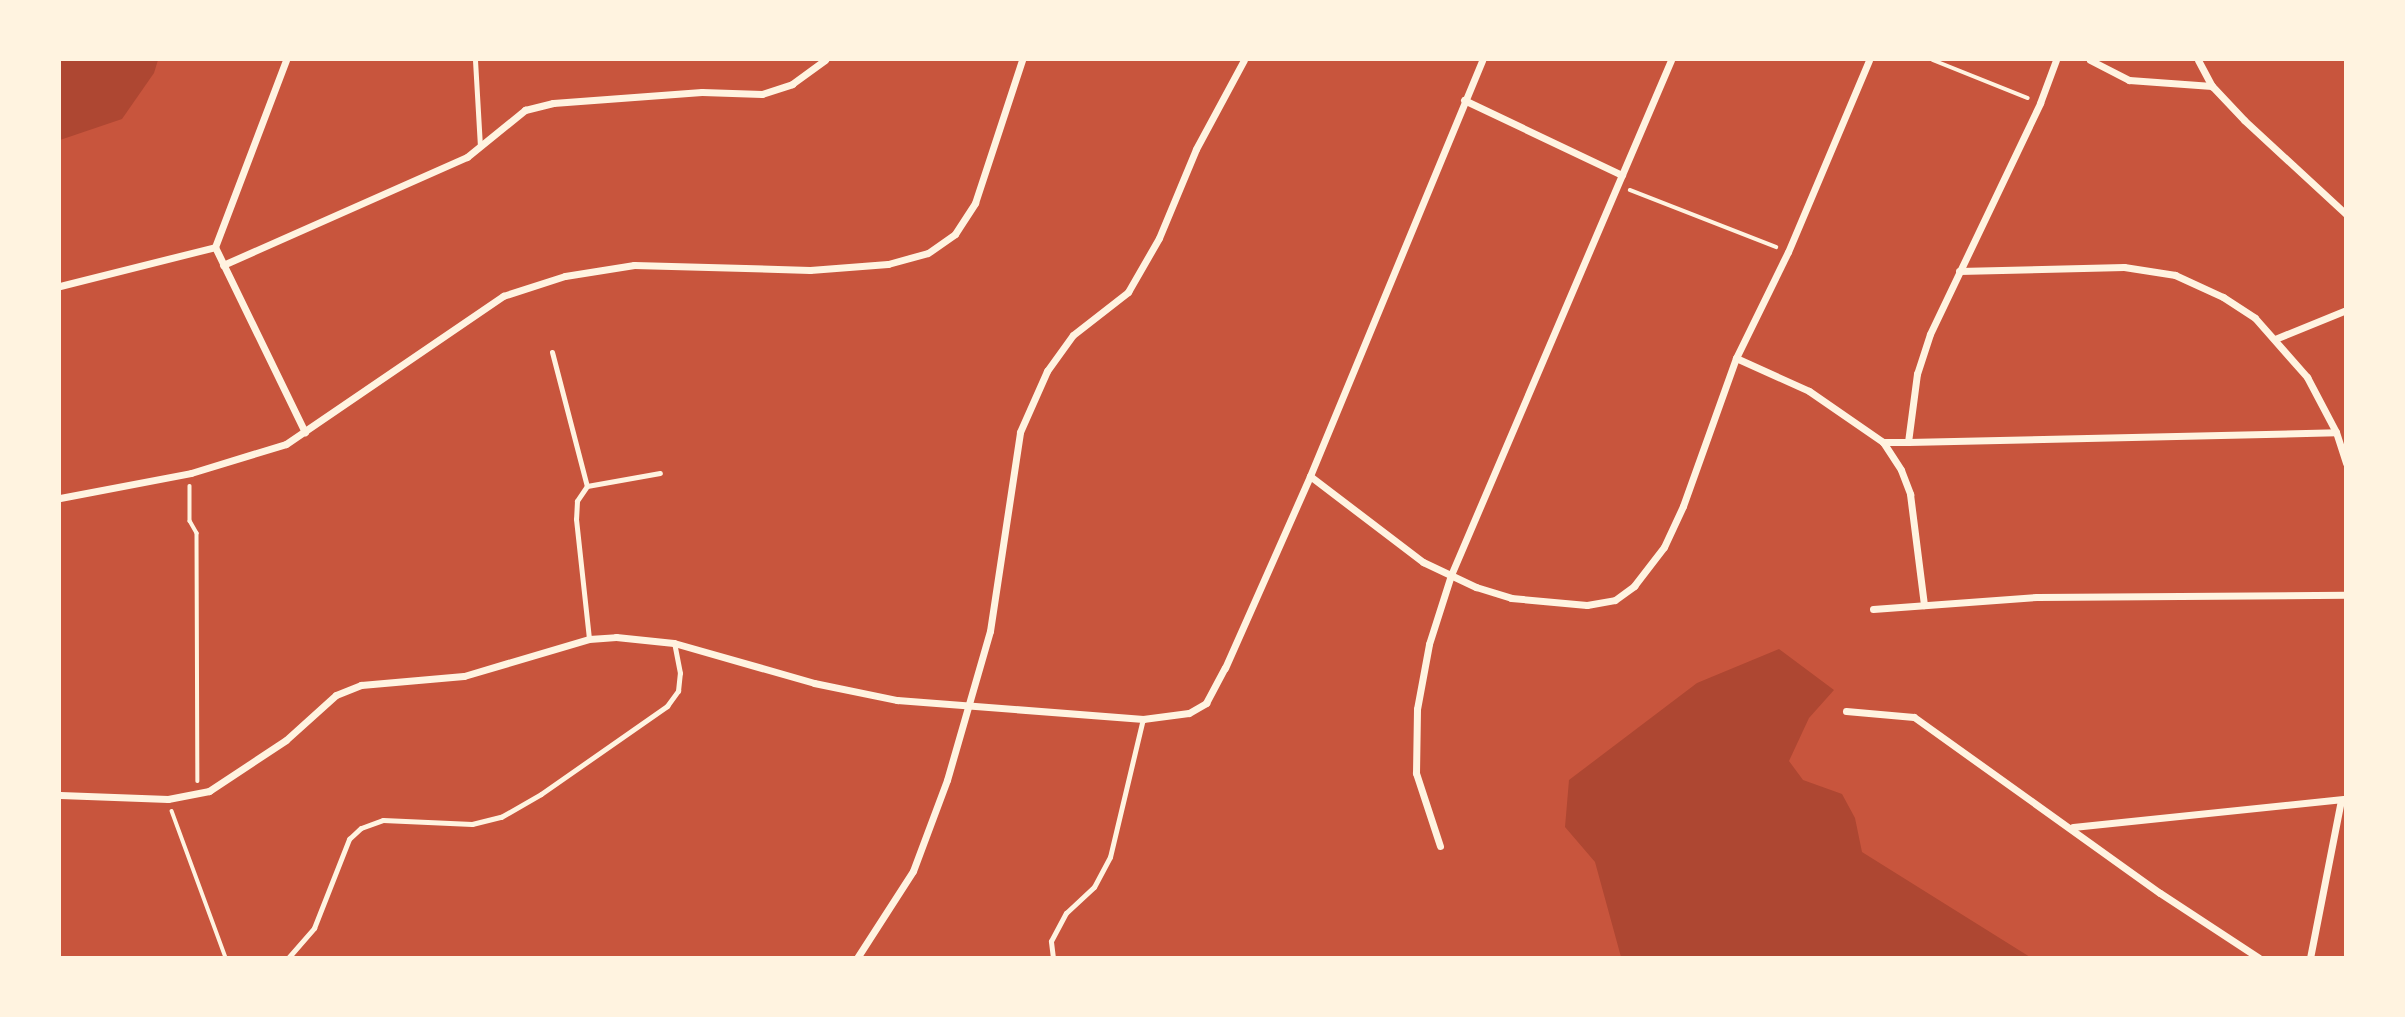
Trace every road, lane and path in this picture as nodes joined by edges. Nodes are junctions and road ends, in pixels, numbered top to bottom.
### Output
1 (286, 60) edge
2 (475, 60) edge
3 (825, 60) edge
4 (1022, 60) edge
5 (1244, 60) edge
6 (1482, 60) edge
7 (1671, 60) edge
8 (1869, 60) edge
9 (1933, 60) edge
10 (2056, 60) edge
11 (2090, 60) edge
12 (2198, 60) edge
13 (2212, 86) junction
14 (1464, 100) junction
15 (2040, 103) junction
16 (480, 146) junction
17 (1622, 175) junction
18 (1618, 185) junction
19 (2346, 214) edge
20 (215, 247) junction
21 (1788, 252) junction
22 (223, 265) junction
23 (1959, 271) junction
24 (60, 286) edge
25 (2346, 310) edge
26 (2275, 339) junction
27 (552, 352) dead end
28 (1736, 358) junction
29 (305, 432) junction
30 (2336, 432) junction
31 (1883, 442) junction
32 (1908, 442) junction
33 (2346, 463) edge
34 (191, 473) junction
35 (660, 473) dead end
36 (1310, 476) junction
37 (587, 486) junction
38 (60, 498) edge
39 (1451, 575) junction
40 (2346, 595) edge
41 (1924, 605) junction
42 (1873, 609) dead end
43 (589, 639) junction
44 (674, 643) junction
45 (969, 708) junction
46 (1846, 711) dead end
47 (1143, 719) junction
48 (198, 793) junction
49 (60, 795) edge
50 (168, 799) junction
51 (2343, 799) edge
52 (2072, 827) junction
53 (1440, 846) dead end
54 (226, 957) edge
55 (288, 957) edge
56 (857, 957) edge
57 (1053, 957) edge
58 (2259, 957) edge
59 (2310, 957) edge

1 - 20 street
2 - 16 lane
3 - 16 street
4 - 29 street
5 - 45 street
6 - 14 street
7 - 17 street
8 - 21 street
9 - 15 path
10 - 15 street
11 - 13 street
12 - 13 street
13 - 19 street
14 - 17 street
14 - 36 street
15 - 23 street
16 - 22 street
17 - 18 street
18 - 21 path
18 - 39 street
20 - 22 street
20 - 24 street
21 - 28 street
22 - 29 street
23 - 26 street
23 - 32 street
25 - 26 street
26 - 30 street
27 - 37 lane
28 - 31 street
28 - 39 street
29 - 34 street
30 - 32 street
30 - 33 street
31 - 32 street
31 - 41 street
34 - 38 street
34 - 48 path
35 - 37 lane
36 - 39 street
36 - 47 street
37 - 43 lane
39 - 53 street
40 - 41 street
41 - 42 street
43 - 44 street
43 - 48 street
44 - 45 street
44 - 55 lane
45 - 47 street
45 - 56 street
46 - 52 street
47 - 57 lane
48 - 50 street
49 - 50 street
50 - 54 path
51 - 52 street
51 - 59 street
52 - 58 street

